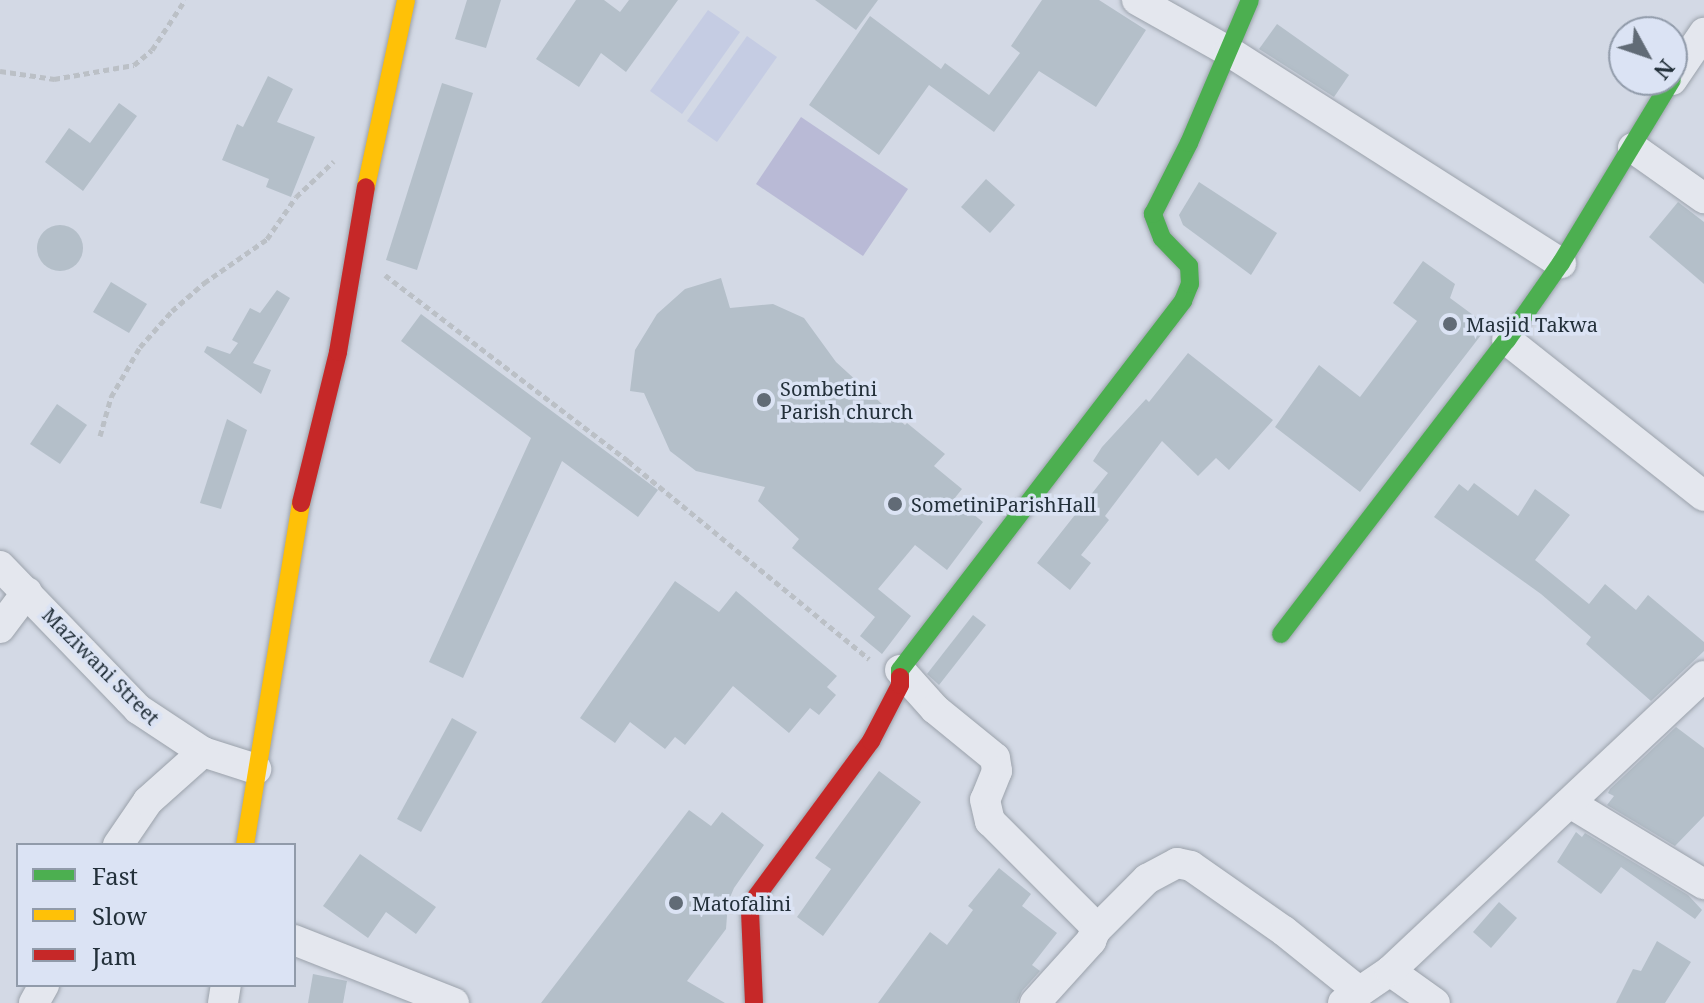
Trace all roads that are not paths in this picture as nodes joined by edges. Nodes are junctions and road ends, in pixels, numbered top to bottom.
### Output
1 (406, 0) edge
2 (1137, 0) edge
3 (1250, 0) edge
4 (1704, 33) edge
5 (1228, 51) junction
6 (1688, 56) edge
7 (1663, 96) edge
8 (1633, 148) junction
9 (1704, 198) edge
10 (1561, 263) junction
11 (1507, 340) junction
12 (1704, 496) edge
13 (0, 566) edge
14 (27, 592) junction
15 (0, 628) edge
16 (1281, 634) dead end
17 (900, 678) junction
18 (1700, 687) edge
19 (203, 752) junction
20 (256, 769) junction
21 (1570, 803) junction
22 (119, 843) edge
23 (245, 843) edge
24 (1704, 884) edge
25 (1095, 931) junction
26 (296, 941) edge
27 (1390, 971) junction
28 (1351, 999) edge
29 (454, 1003) edge
30 (754, 1003) edge
31 (1035, 1003) edge
32 (1435, 1003) edge

1 - 20 street
2 - 5 street
3 - 5 street
4 - 6 street
5 - 10 street
5 - 17 street
7 - 8 street
8 - 9 street
8 - 10 street
10 - 11 street
11 - 12 street
11 - 16 street
13 - 14 street, Maziwani Street
14 - 15 street
14 - 19 street, Maziwani Street
17 - 25 street
17 - 30 street
18 - 21 street
19 - 20 street, Maziwani Street
19 - 22 street
20 - 23 street
21 - 24 street
21 - 27 street
25 - 28 street
25 - 31 street
26 - 29 street
27 - 28 street
27 - 32 street

